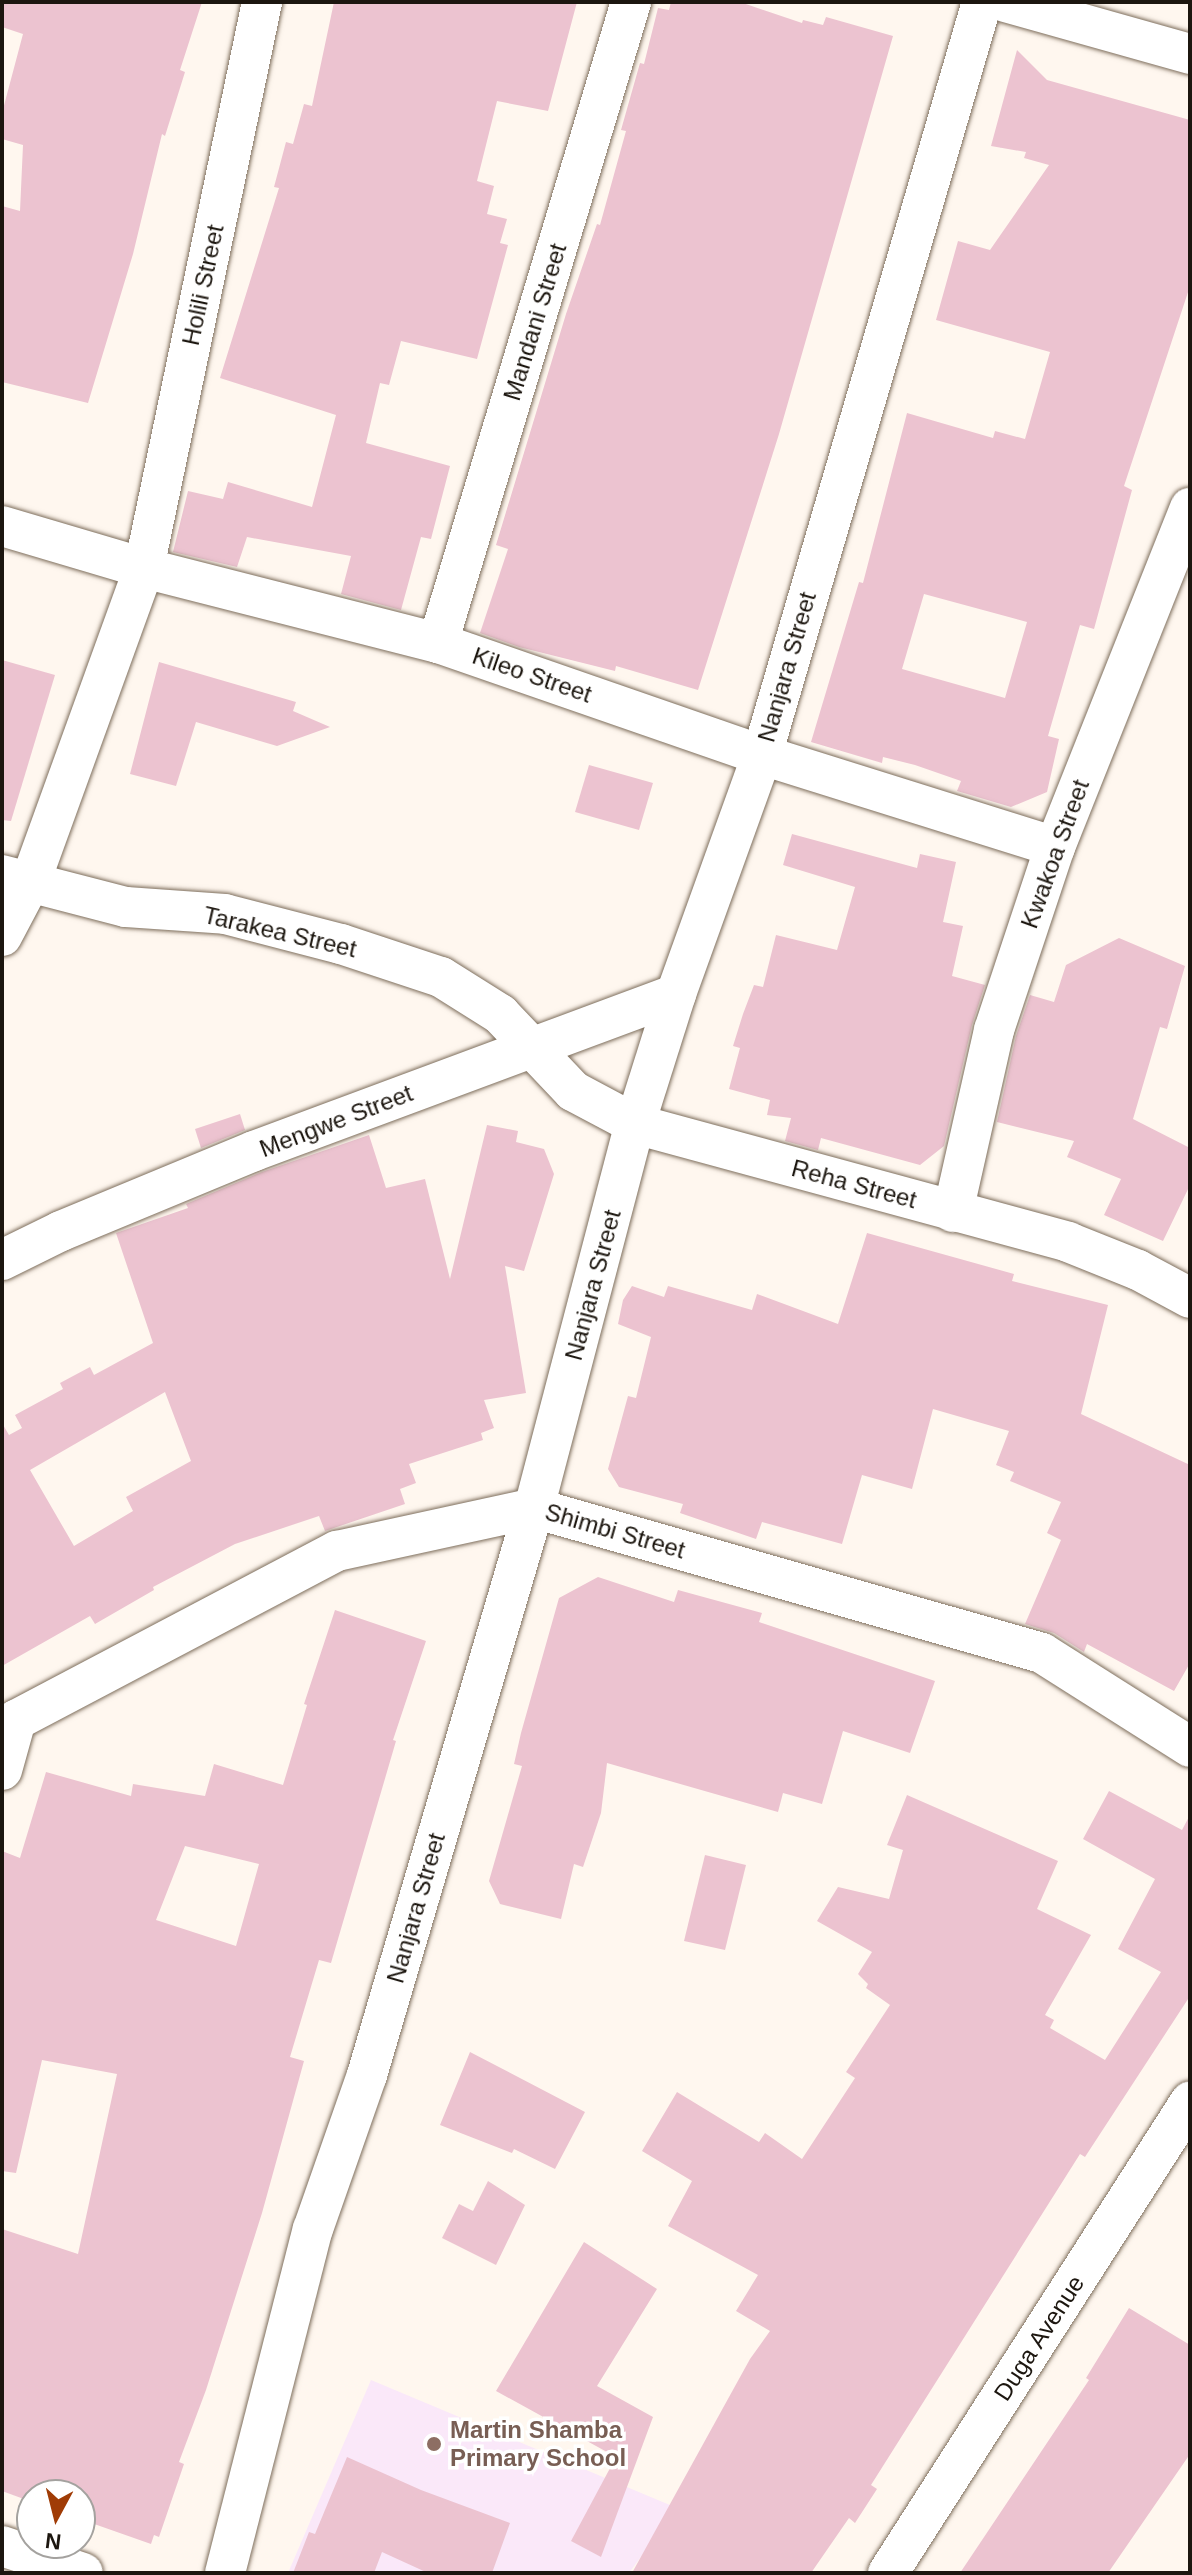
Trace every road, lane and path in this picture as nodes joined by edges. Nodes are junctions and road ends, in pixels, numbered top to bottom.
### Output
1 (262, 2) edge
2 (631, 2) edge
3 (982, 2) edge
4 (1021, 5) edge
5 (1190, 54) edge
6 (1190, 508) edge
7 (2, 526) edge
8 (144, 568) junction
9 (438, 643) junction
10 (762, 755) junction
11 (1055, 847) junction
12 (16, 879) edge
13 (2, 936) edge
14 (676, 994) junction
15 (533, 1047) junction
16 (635, 1124) junction
17 (953, 1212) junction
18 (2, 1260) edge
19 (1190, 1298) edge
20 (534, 1508) junction
21 (9, 1727) edge
22 (1190, 1747) edge
23 (2, 1770) edge
24 (1190, 2102) edge
25 (2, 2546) edge
26 (83, 2573) edge
27 (225, 2573) edge
28 (888, 2573) edge

1 - 8 street, Holili Street
2 - 9 street, Mandani Street
3 - 10 street, Nanjara Street
4 - 5 street
6 - 11 street, Kwakoa Street
7 - 8 street, Kileo Street
8 - 9 street, Kileo Street
8 - 12 street, Holili Street
9 - 10 street, Kileo Street
10 - 11 street, Kileo Street
10 - 14 street, Nanjara Street
11 - 17 street, Kwakoa Street
12 - 13 street, Holili Street
12 - 15 street, Tarakea Street
14 - 15 street, Mengwe Street
14 - 16 street, Nanjara Street
15 - 16 street, Reha Street
15 - 18 street, Mengwe Street
16 - 17 street, Reha Street
16 - 20 street, Nanjara Street
17 - 19 street, Reha Street
20 - 21 street, Shimbi Street
20 - 22 street, Shimbi Street
20 - 27 street, Nanjara Street
21 - 23 street
24 - 28 street, Duga Avenue
25 - 26 street

